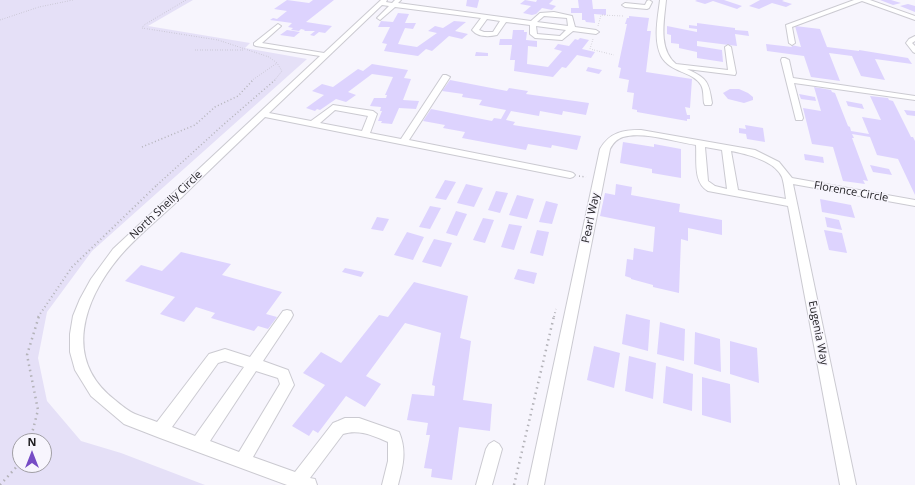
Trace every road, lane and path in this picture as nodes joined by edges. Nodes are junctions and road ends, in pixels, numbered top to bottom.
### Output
1 (73, 0) edge
2 (186, 0) edge
3 (647, 1) edge
4 (389, 2) edge
5 (663, 2) edge
6 (860, 2) edge
7 (625, 5) dead end
8 (485, 17) junction
9 (380, 18) dead end
10 (915, 18) edge
11 (504, 19) junction
12 (0, 20) edge
13 (533, 23) junction
14 (278, 26) dead end
15 (572, 28) junction
16 (596, 32) dead end
17 (915, 38) edge
18 (792, 44) dead end
19 (728, 47) dead end
20 (195, 50) dead end
21 (244, 50) junction
22 (915, 51) edge
23 (326, 55) junction
24 (785, 60) dead end
25 (277, 63) junction
26 (673, 65) junction
27 (446, 77) dead end
28 (790, 80) junction
29 (915, 98) edge
30 (708, 103) dead end
31 (262, 114) junction
32 (799, 118) dead end
33 (313, 124) junction
34 (365, 134) junction
35 (403, 142) junction
36 (700, 143) junction
37 (142, 147) dead end
38 (726, 147) junction
39 (570, 175) dead end
40 (788, 180) junction
41 (733, 193) junction
42 (792, 203) junction
43 (915, 203) edge
44 (556, 309) dead end
45 (287, 315) dead end
46 (253, 364) junction
47 (160, 431) junction
48 (32, 433) edge
49 (198, 445) junction
50 (494, 449) dead end
51 (242, 461) junction
52 (12, 472) edge
53 (304, 483) edge
54 (0, 485) edge
55 (390, 485) edge
56 (484, 485) edge
57 (514, 485) edge
58 (536, 485) edge
59 (848, 485) edge

1 - 12 path
2 - 21 path
3 - 5 street
3 - 7 street
4 - 8 street
4 - 9 street
4 - 23 street, North Shelly Circle
5 - 26 street
6 - 10 street
6 - 18 street
8 - 11 street
8 - 11 street
11 - 13 street
13 - 15 street
13 - 15 street
13 - 15 street
14 - 23 street
15 - 16 street
17 - 22 street
19 - 26 street
20 - 21 path
21 - 25 path
23 - 31 street, North Shelly Circle
24 - 28 street
25 - 37 path
25 - 48 path
26 - 30 street
27 - 35 street
28 - 29 street
28 - 32 street
31 - 33 street
31 - 47 street, North Shelly Circle
33 - 34 street
33 - 34 street
34 - 35 street
35 - 39 street
36 - 38 street, Pearl Way
36 - 41 street
36 - 58 street, Pearl Way
38 - 40 street, Pearl Way
38 - 41 street
40 - 42 street, Eugenia Way
40 - 43 street, Florence Circle
41 - 42 street
42 - 59 street, Eugenia Way
44 - 57 path
45 - 46 street
46 - 47 street
46 - 49 street
46 - 51 street
47 - 49 street, North Shelly Circle
49 - 51 street, North Shelly Circle
50 - 56 street
51 - 53 street, North Shelly Circle
52 - 54 path
53 - 55 street

